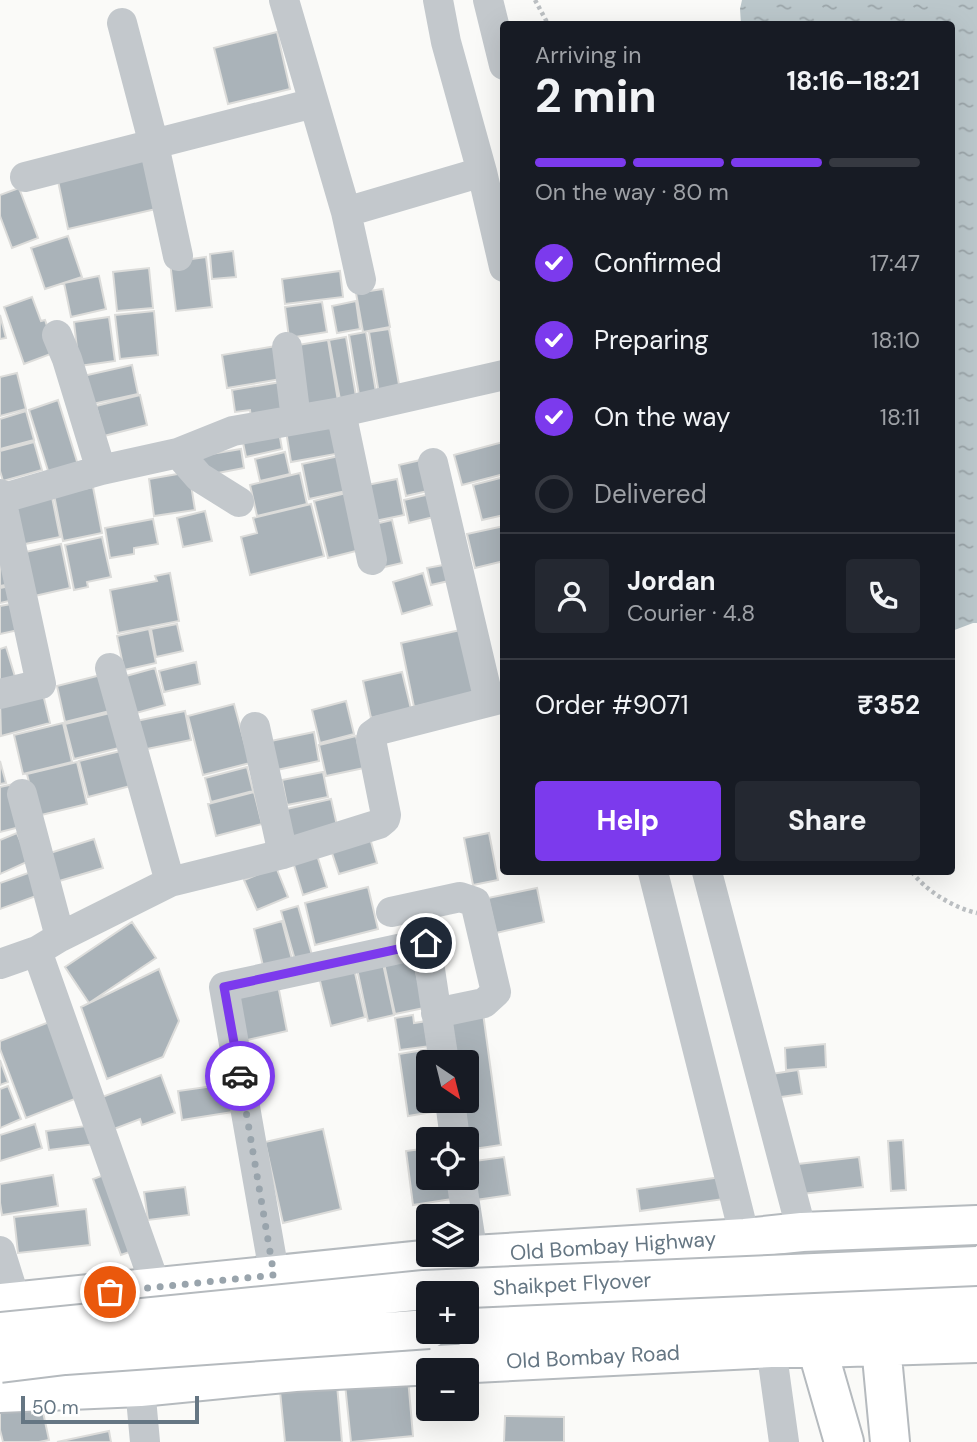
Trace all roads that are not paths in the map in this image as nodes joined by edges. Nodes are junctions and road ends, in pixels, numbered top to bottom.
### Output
1 (284, 0) edge
2 (438, 0) edge
3 (488, 0) edge
4 (122, 23) dead end
5 (500, 49) edge
6 (314, 103) junction
7 (154, 145) junction
8 (482, 172) junction
9 (25, 177) dead end
10 (346, 212) junction
11 (500, 250) edge
12 (178, 256) dead end
13 (361, 280) dead end
14 (57, 335) dead end
15 (287, 347) dead end
16 (500, 376) edge
17 (341, 412) junction
18 (296, 419) junction
19 (178, 453) junction
20 (433, 463) dead end
21 (101, 470) junction
22 (0, 497) edge
23 (239, 502) dead end
24 (372, 560) dead end
25 (110, 668) dead end
26 (0, 694) edge
27 (497, 700) edge
28 (255, 727) dead end
29 (22, 794) dead end
30 (283, 854) junction
31 (654, 875) edge
32 (708, 875) edge
33 (170, 882) junction
34 (391, 912) dead end
35 (48, 944) junction
36 (0, 964) edge
37 (436, 1013) junction
38 (442, 1050) edge
39 (977, 1225) edge
40 (802, 1232) junction
41 (745, 1238) junction
42 (0, 1251) edge
43 (479, 1255) edge
44 (416, 1261) edge
45 (977, 1266) edge
46 (274, 1275) junction
47 (156, 1287) junction
48 (977, 1305) edge
49 (5, 1312) edge
50 (479, 1326) edge
51 (416, 1330) edge
52 (977, 1343) edge
53 (881, 1346) junction
54 (771, 1348) junction
55 (817, 1348) junction
56 (0, 1363) edge
57 (295, 1372) junction
58 (140, 1387) junction
59 (0, 1393) edge
60 (145, 1442) edge
61 (784, 1442) edge
62 (844, 1442) edge
63 (890, 1442) edge

1 - 6 street
2 - 8 street
3 - 5 street
4 - 7 street
6 - 7 street
6 - 10 street
7 - 9 street
7 - 12 street
8 - 10 street
8 - 11 street
10 - 13 street
14 - 21 street
15 - 18 street
16 - 17 street
17 - 18 street
17 - 24 street
18 - 19 street
19 - 21 street
19 - 23 street
20 - 27 street
21 - 22 street
22 - 26 street
25 - 33 street
27 - 30 street
28 - 30 street
29 - 35 street
30 - 33 street
31 - 41 street
32 - 40 street
33 - 35 street
34 - 37 street
35 - 36 street
35 - 47 street
37 - 38 street
37 - 46 street
39 - 40 main road, Old Bombay Highway
40 - 41 main road, Old Bombay Highway
41 - 43 main road, Old Bombay Highway
42 - 49 street
44 - 46 main road, Old Bombay Highway
45 - 49 main road, Shaikpet Flyover, bridge
46 - 47 main road, Old Bombay Highway
46 - 57 street
47 - 49 main road, Old Bombay Highway
48 - 50 main road, Shaikpet Flyover
51 - 56 main road, bridge
52 - 53 main road, Old Bombay Road
53 - 55 main road, Old Bombay Road
53 - 63 main road
54 - 55 main road, Old Bombay Road
54 - 57 main road, Old Bombay Road
54 - 61 street
55 - 62 main road
57 - 58 main road, Old Bombay Road
58 - 59 main road, Old Bombay Road
58 - 60 street

